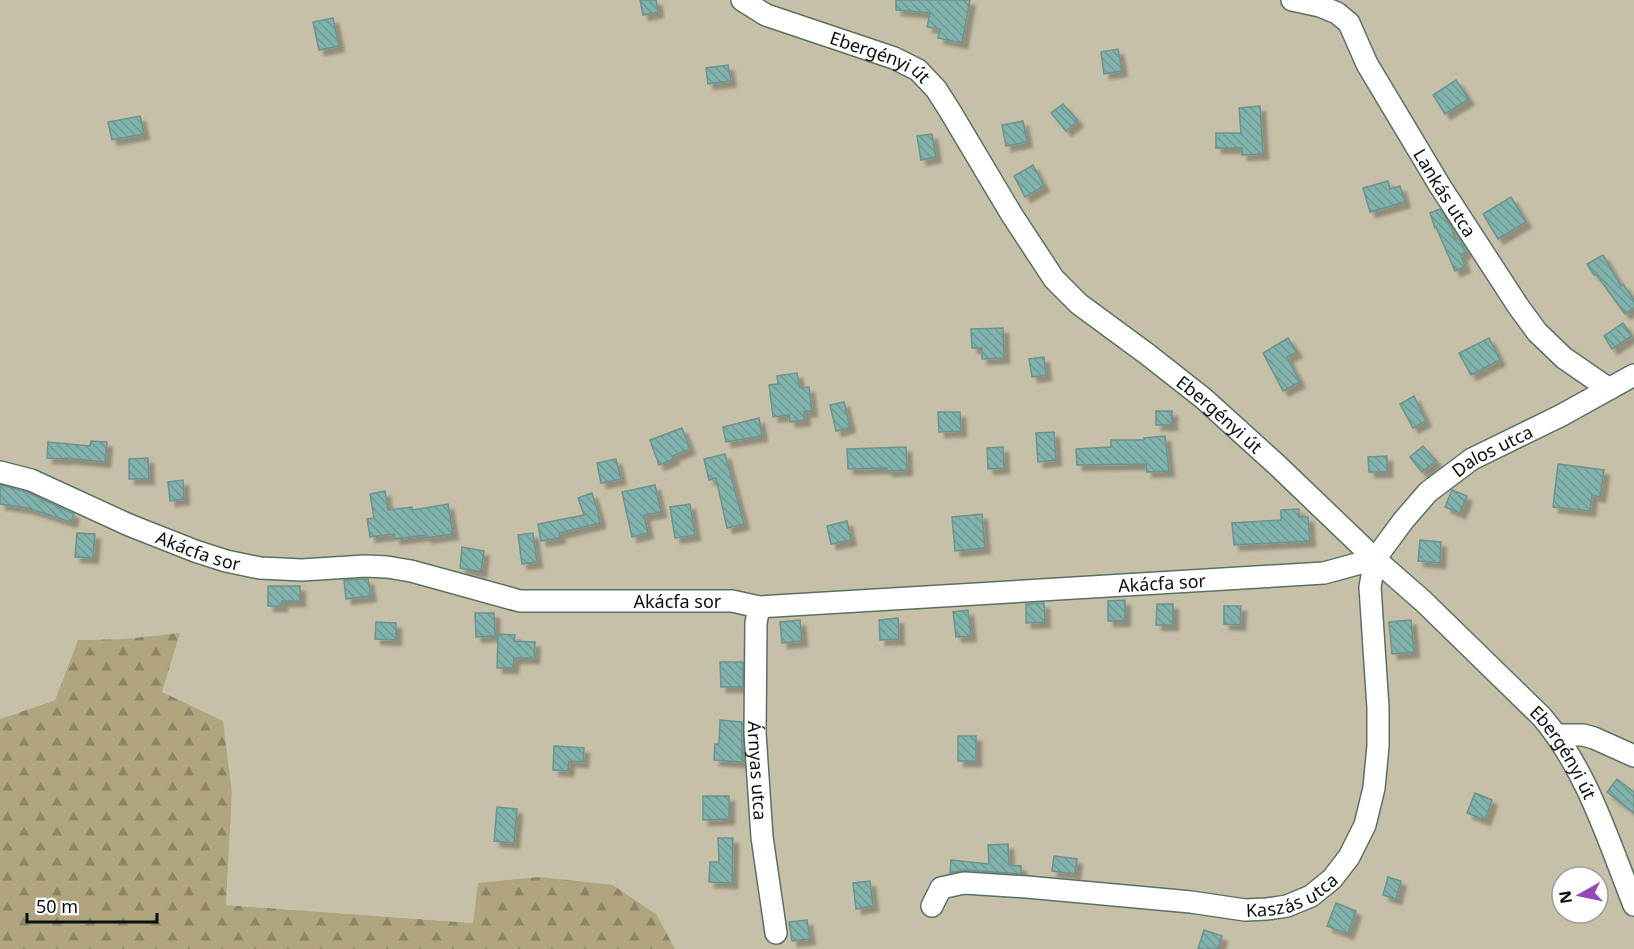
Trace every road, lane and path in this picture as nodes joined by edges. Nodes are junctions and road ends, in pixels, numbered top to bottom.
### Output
1 (742, 0) edge
2 (1292, 0) edge
3 (1634, 375) edge
4 (1609, 389) junction
5 (0, 472) edge
6 (1375, 559) junction
7 (759, 607) junction
8 (1557, 735) junction
9 (1634, 756) edge
10 (1634, 905) edge
11 (932, 906) dead end
12 (776, 933) dead end

1 - 6 street, Ebergényi út
2 - 4 street, Lankás utca
3 - 4 street, Dalos utca
4 - 6 street, Dalos utca
5 - 7 street, Akácfa sor
6 - 7 street, Akácfa sor
6 - 8 street, Ebergényi út
6 - 11 street, Kaszás utca
7 - 12 street, Árnyas utca
8 - 9 street
8 - 10 street, Ebergényi út

